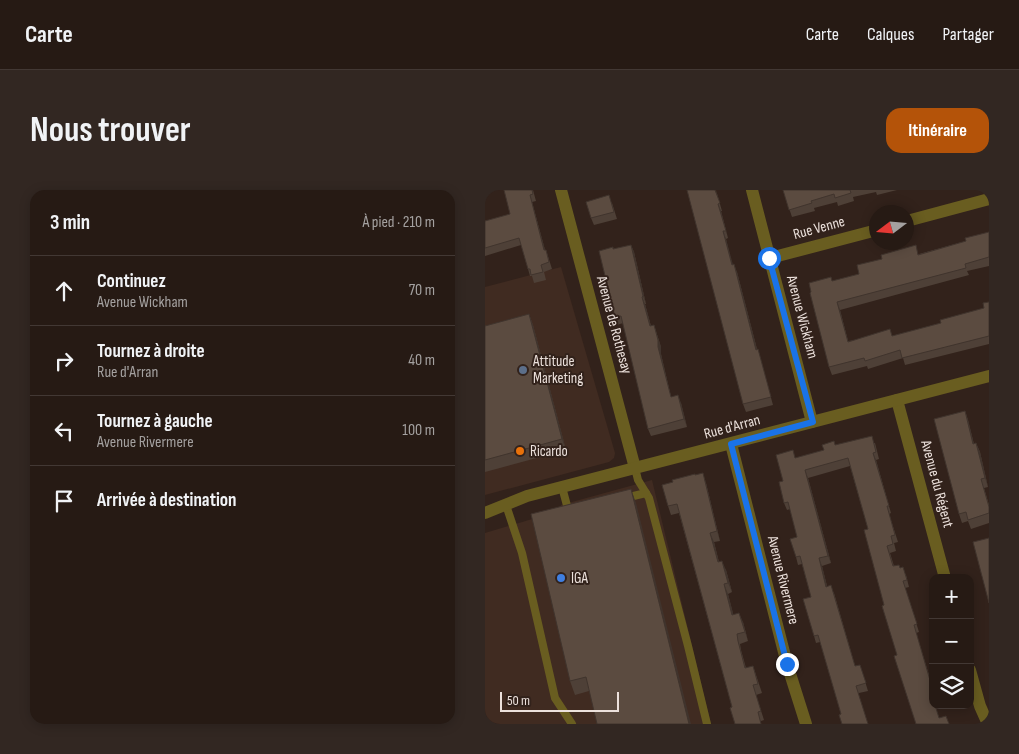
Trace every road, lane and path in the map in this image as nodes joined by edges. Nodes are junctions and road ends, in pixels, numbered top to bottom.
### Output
1 (561, 190) edge
2 (752, 190) edge
3 (989, 199) edge
4 (914, 220) edge
5 (869, 232) edge
6 (769, 258) junction
7 (989, 376) edge
8 (897, 400) junction
9 (813, 422) junction
10 (731, 444) junction
11 (635, 468) junction
12 (562, 487) junction
13 (646, 493) junction
14 (617, 500) edge
15 (505, 505) junction
16 (579, 510) edge
17 (485, 512) edge
18 (944, 574) edge
19 (974, 684) edge
20 (572, 724) edge
21 (707, 724) edge
22 (806, 724) edge
23 (988, 724) edge

1 - 11 street, Avenue de Rothesay
2 - 6 street, Avenue Wickham
3 - 4 street
5 - 6 street, Rue Venne
6 - 9 street, Avenue Wickham
7 - 8 street, Rue d'Arran
8 - 9 street, Rue d'Arran
8 - 18 street, Avenue du Régent
9 - 10 street, Rue d'Arran
10 - 11 street, Rue d'Arran
10 - 22 street, Avenue Rivermere
11 - 12 street, Rue d'Arran
11 - 13 lane
12 - 15 street, Rue d'Arran
12 - 16 lane
13 - 14 lane
13 - 21 lane
15 - 17 street, Rue d'Arran
15 - 20 lane
19 - 23 street

